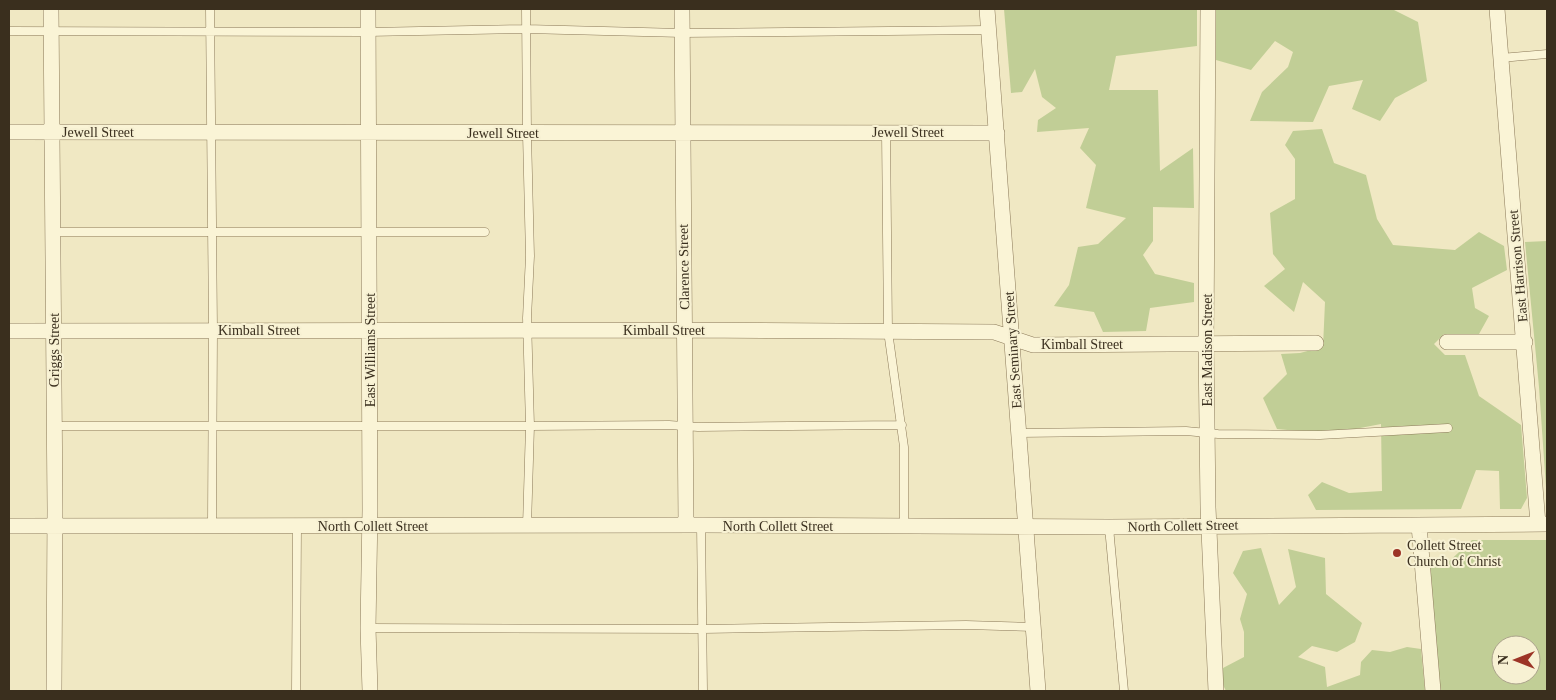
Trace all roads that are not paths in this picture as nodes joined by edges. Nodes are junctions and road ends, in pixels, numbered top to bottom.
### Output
1 (51, 9) edge
2 (210, 9) edge
3 (368, 9) edge
4 (526, 9) edge
5 (682, 9) edge
6 (988, 9) edge
7 (1208, 9) edge
8 (1497, 9) edge
9 (526, 29) junction
10 (989, 30) junction
11 (9, 31) edge
12 (51, 31) junction
13 (210, 31) junction
14 (368, 32) junction
15 (682, 32) junction
16 (1547, 54) edge
17 (1501, 58) junction
18 (9, 132) edge
19 (52, 132) junction
20 (210, 132) junction
21 (368, 132) junction
22 (683, 132) junction
23 (886, 132) junction
24 (997, 133) junction
25 (527, 134) junction
26 (53, 232) junction
27 (211, 232) junction
28 (369, 232) junction
29 (485, 232) dead end
30 (9, 330) edge
31 (213, 330) junction
32 (369, 330) junction
33 (685, 330) junction
34 (54, 331) junction
35 (527, 331) junction
36 (888, 331) junction
37 (1012, 338) junction
38 (1447, 342) dead end
39 (1525, 342) junction
40 (1316, 343) dead end
41 (1206, 344) junction
42 (54, 426) junction
43 (370, 426) junction
44 (530, 426) junction
45 (902, 426) junction
46 (212, 427) junction
47 (686, 427) junction
48 (1448, 428) dead end
49 (1019, 433) junction
50 (1208, 433) junction
51 (1543, 524) edge
52 (212, 525) junction
53 (686, 525) junction
54 (701, 525) junction
55 (1208, 525) junction
56 (1419, 525) junction
57 (9, 526) edge
58 (55, 526) junction
59 (298, 526) junction
60 (370, 526) junction
61 (527, 526) junction
62 (904, 526) junction
63 (1026, 527) junction
64 (1110, 527) junction
65 (1033, 627) junction
66 (368, 628) junction
67 (703, 629) junction
68 (54, 691) edge
69 (296, 691) edge
70 (370, 691) edge
71 (704, 691) edge
72 (1038, 691) edge
73 (1124, 691) edge
74 (1216, 691) edge
75 (1434, 691) edge

1 - 12 street, Griggs Street
2 - 13 lane
3 - 14 street, East Williams Street
4 - 9 lane
5 - 15 street, Clarence Street
6 - 10 street, East Seminary Street
7 - 41 street, East Madison Street
8 - 17 street, East Harrison Street
9 - 14 lane
9 - 15 lane
9 - 25 lane
10 - 15 lane
10 - 24 street, East Seminary Street
11 - 12 lane
12 - 13 lane
12 - 19 street, Griggs Street
13 - 14 lane
13 - 20 lane
14 - 21 street, East Williams Street
15 - 22 street, Clarence Street
16 - 17 lane
17 - 39 street, East Harrison Street
18 - 19 street, Jewell Street
19 - 20 street, Jewell Street
19 - 26 street, Griggs Street
20 - 21 street, Jewell Street
20 - 27 lane
21 - 25 street, Jewell Street
21 - 28 street, East Williams Street
22 - 23 street, Jewell Street
22 - 25 street, Jewell Street
22 - 33 street, Clarence Street
23 - 24 street, Jewell Street
23 - 36 lane
24 - 37 street, East Seminary Street
25 - 35 lane
26 - 27 lane
26 - 34 street, Griggs Street
27 - 28 lane
27 - 31 lane
28 - 29 lane
28 - 32 street, East Williams Street
30 - 34 street, Kimball Street
31 - 32 street, Kimball Street
31 - 34 street, Kimball Street
31 - 46 lane
32 - 35 street, Kimball Street
32 - 43 street, East Williams Street
33 - 35 street, Kimball Street
33 - 36 street, Kimball Street
33 - 47 street, Clarence Street
34 - 42 street, Griggs Street
35 - 44 lane
36 - 37 street, Kimball Street
36 - 45 lane
37 - 41 street, Kimball Street
37 - 49 street, East Seminary Street
38 - 39 street
39 - 51 street, East Harrison Street
40 - 41 street, Kimball Street
41 - 50 street, East Madison Street
42 - 46 lane
42 - 58 street, Griggs Street
43 - 44 lane
43 - 46 lane
43 - 60 street, East Williams Street
44 - 47 lane
44 - 61 lane
45 - 47 lane
45 - 62 lane
46 - 52 lane
47 - 53 street, Clarence Street
48 - 50 lane
49 - 50 lane
49 - 63 street, East Seminary Street
50 - 55 street, East Madison Street
51 - 56 street, North Collett Street
52 - 58 street, North Collett Street
52 - 59 street, North Collett Street
53 - 54 street, North Collett Street
53 - 61 street, North Collett Street
54 - 62 street, North Collett Street
54 - 67 lane
55 - 56 street, North Collett Street
55 - 64 street, North Collett Street
55 - 74 street, East Madison Street
56 - 75 street
57 - 58 street, North Collett Street
58 - 68 street, Griggs Street
59 - 60 street, North Collett Street
59 - 69 lane
60 - 61 street, North Collett Street
60 - 66 street, East Williams Street
62 - 63 street, North Collett Street
63 - 64 street, North Collett Street
63 - 65 street, East Seminary Street
64 - 73 lane
65 - 67 lane
65 - 72 street, East Seminary Street
66 - 67 lane
66 - 70 street, East Williams Street
67 - 71 lane

